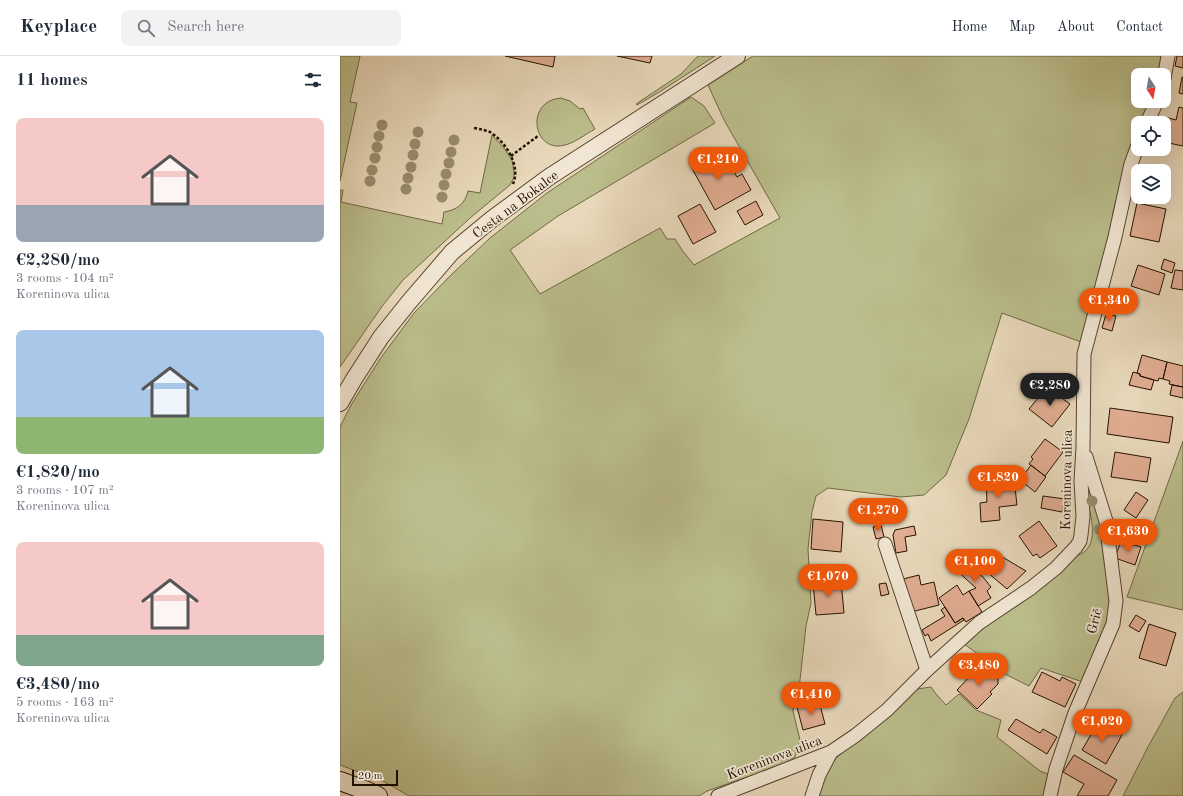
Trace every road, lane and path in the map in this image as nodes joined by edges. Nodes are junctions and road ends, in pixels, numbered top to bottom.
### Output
1 (737, 56) edge
2 (1168, 56) edge
3 (1166, 68) edge
4 (538, 136) dead end
5 (512, 156) dead end
6 (1134, 156) edge
7 (340, 403) edge
8 (1083, 448) junction
9 (886, 544) dead end
10 (927, 670) junction
11 (831, 752) junction
12 (340, 781) edge
13 (378, 796) edge
14 (718, 796) edge
15 (812, 796) edge
16 (1050, 796) edge

1 - 7 street, Cesta na Bokalce
2 - 3 street
4 - 5 path
6 - 8 street, Koreninova ulica
8 - 10 street, Koreninova ulica
8 - 16 street, Grič
9 - 10 street
10 - 11 street, Koreninova ulica
11 - 14 street, Koreninova ulica
11 - 15 street
12 - 13 main road

